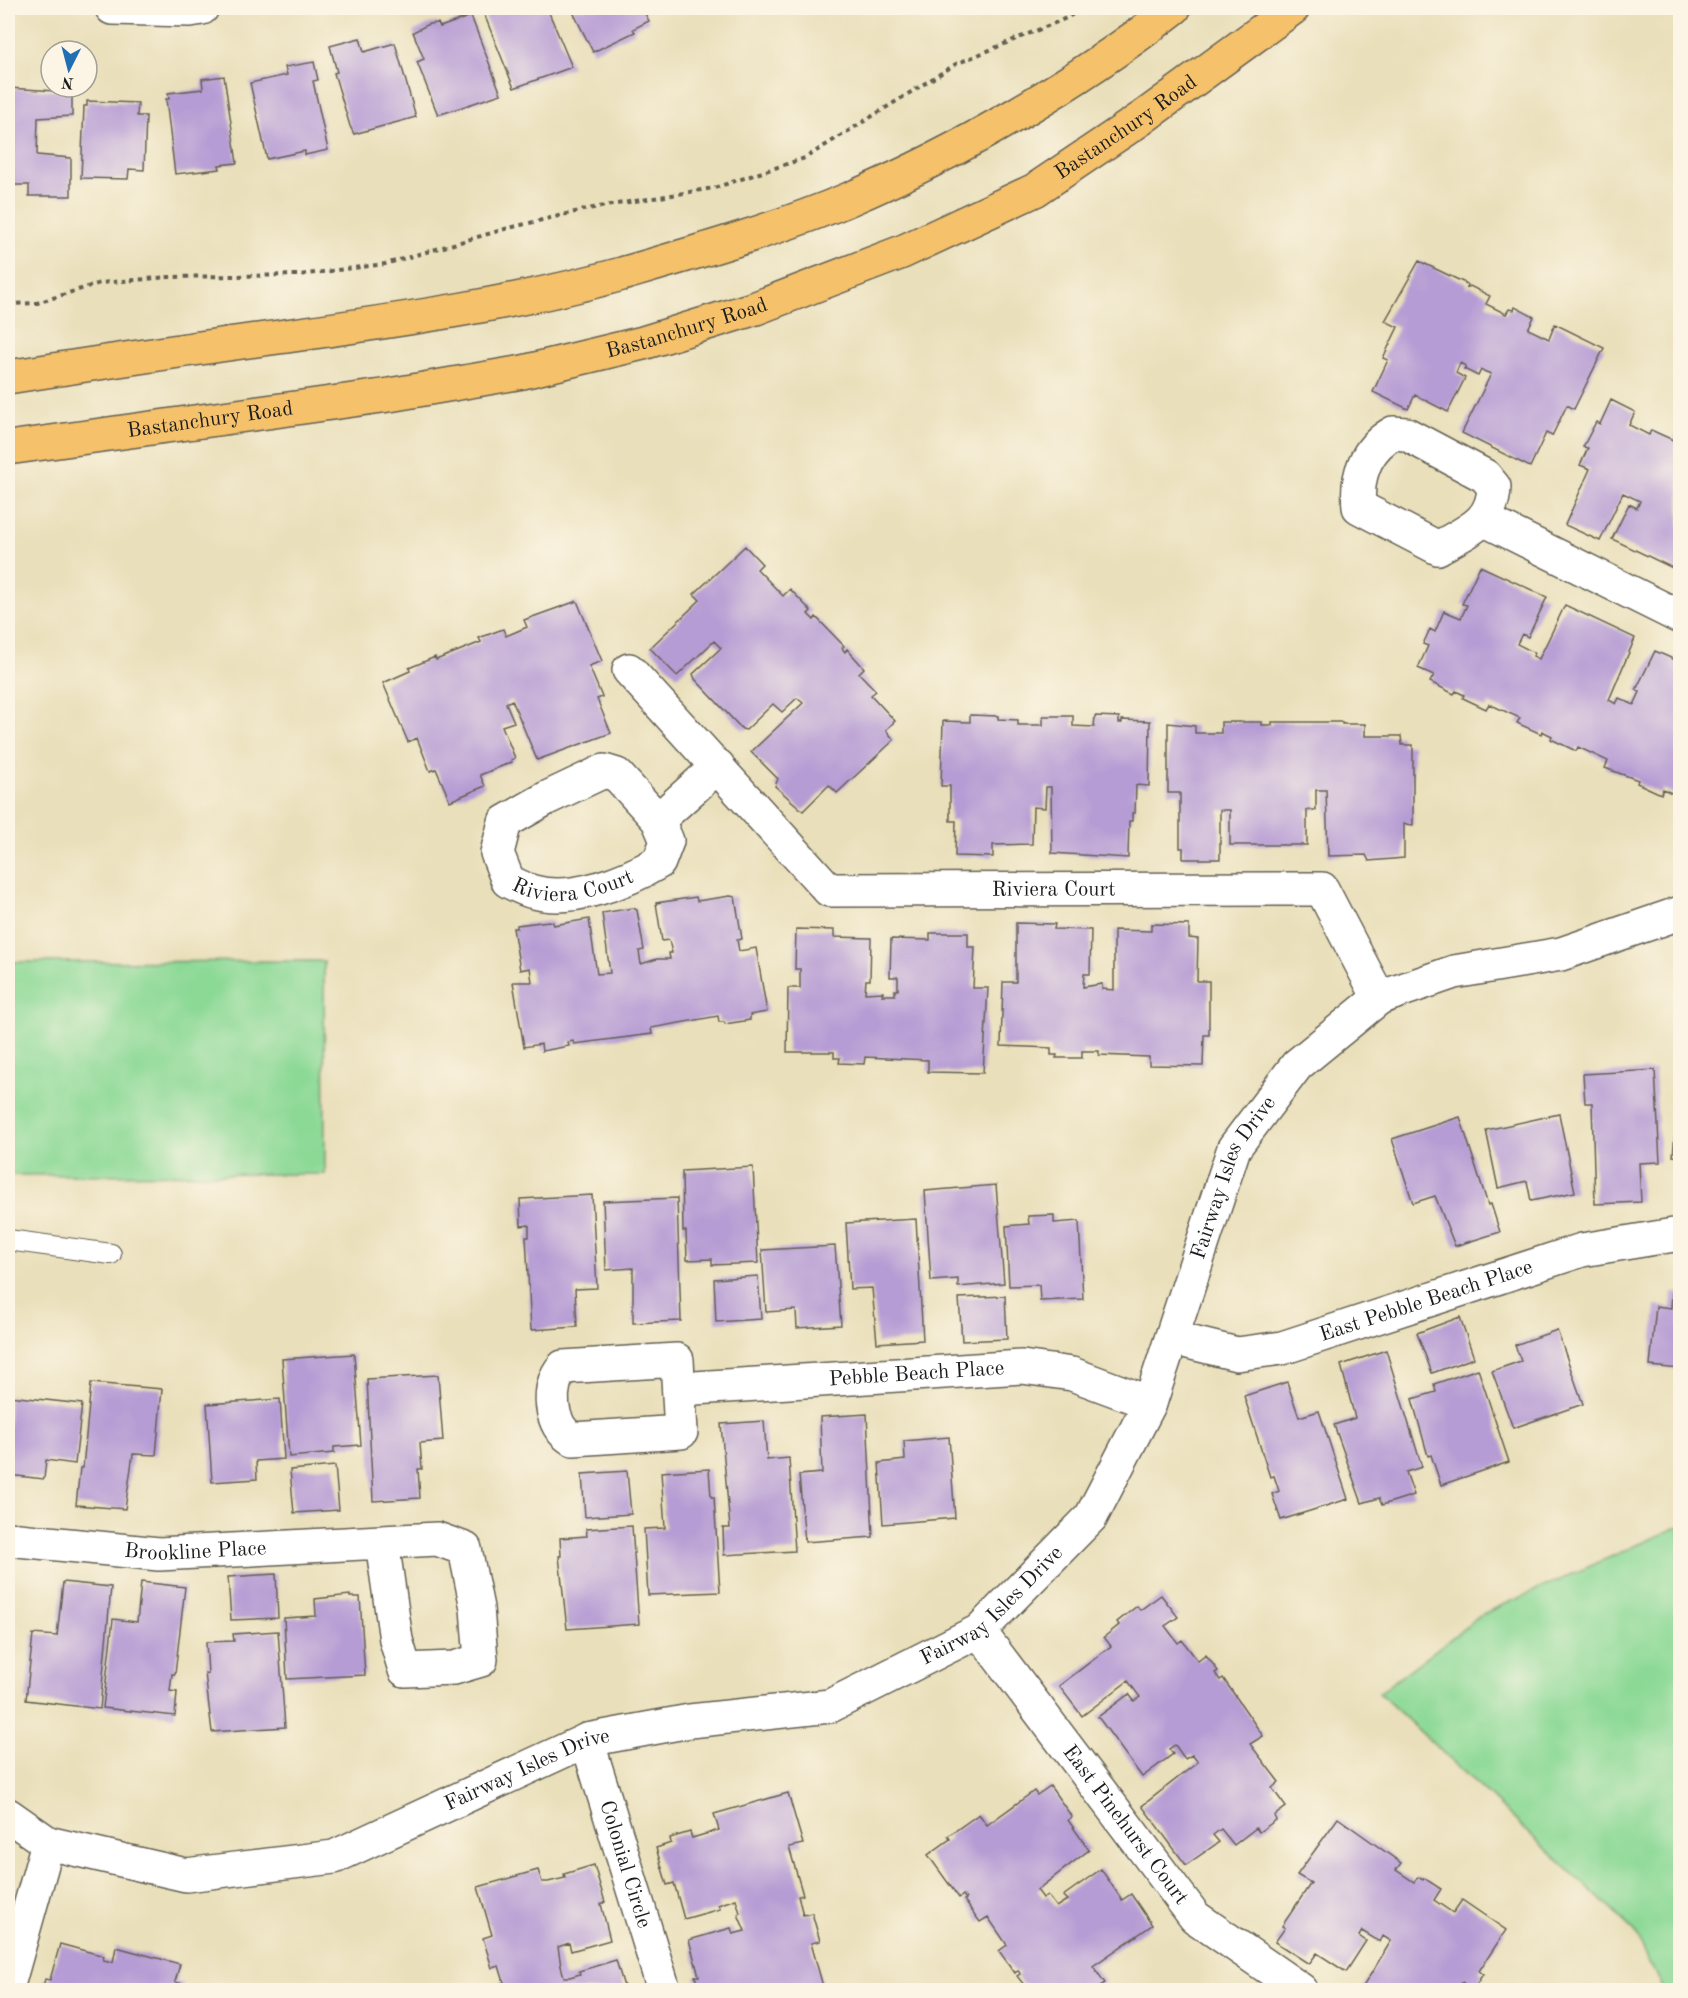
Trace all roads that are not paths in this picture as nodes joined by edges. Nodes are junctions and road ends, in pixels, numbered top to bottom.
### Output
1 (112, 8) edge
2 (202, 8) edge
3 (1174, 8) edge
4 (1293, 8) edge
5 (8, 377) edge
6 (8, 448) edge
7 (1485, 520) dead end
8 (1680, 617) edge
9 (629, 670) dead end
10 (718, 766) junction
11 (658, 820) junction
12 (1680, 913) edge
13 (1379, 998) junction
14 (1680, 1234) edge
15 (8, 1240) edge
16 (111, 1254) dead end
17 (1172, 1338) junction
18 (679, 1389) dead end
19 (1150, 1403) junction
20 (8, 1539) edge
21 (382, 1542) dead end
22 (978, 1631) junction
23 (587, 1740) junction
24 (8, 1815) edge
25 (48, 1843) junction
26 (8, 1985) edge
27 (663, 1990) edge
28 (1301, 1990) edge

1 - 2 street
3 - 5 main road
4 - 6 main road, Bastanchury Road
7 - 8 street
9 - 10 street, Riviera Court
10 - 11 street
10 - 13 street, Riviera Court
11 - 11 street, Riviera Court
12 - 13 street, Fairway Isles Drive
13 - 17 street, Fairway Isles Drive
14 - 17 street, East Pebble Beach Place
15 - 16 lane
17 - 19 street, Fairway Isles Drive
18 - 19 street, Pebble Beach Place
19 - 22 street, Fairway Isles Drive
20 - 21 street, Brookline Place
22 - 23 street, Fairway Isles Drive
22 - 28 street, East Pinehurst Court
23 - 25 street, Fairway Isles Drive
23 - 27 street, Colonial Circle
24 - 25 street, Fairway Isles Drive
25 - 26 street

